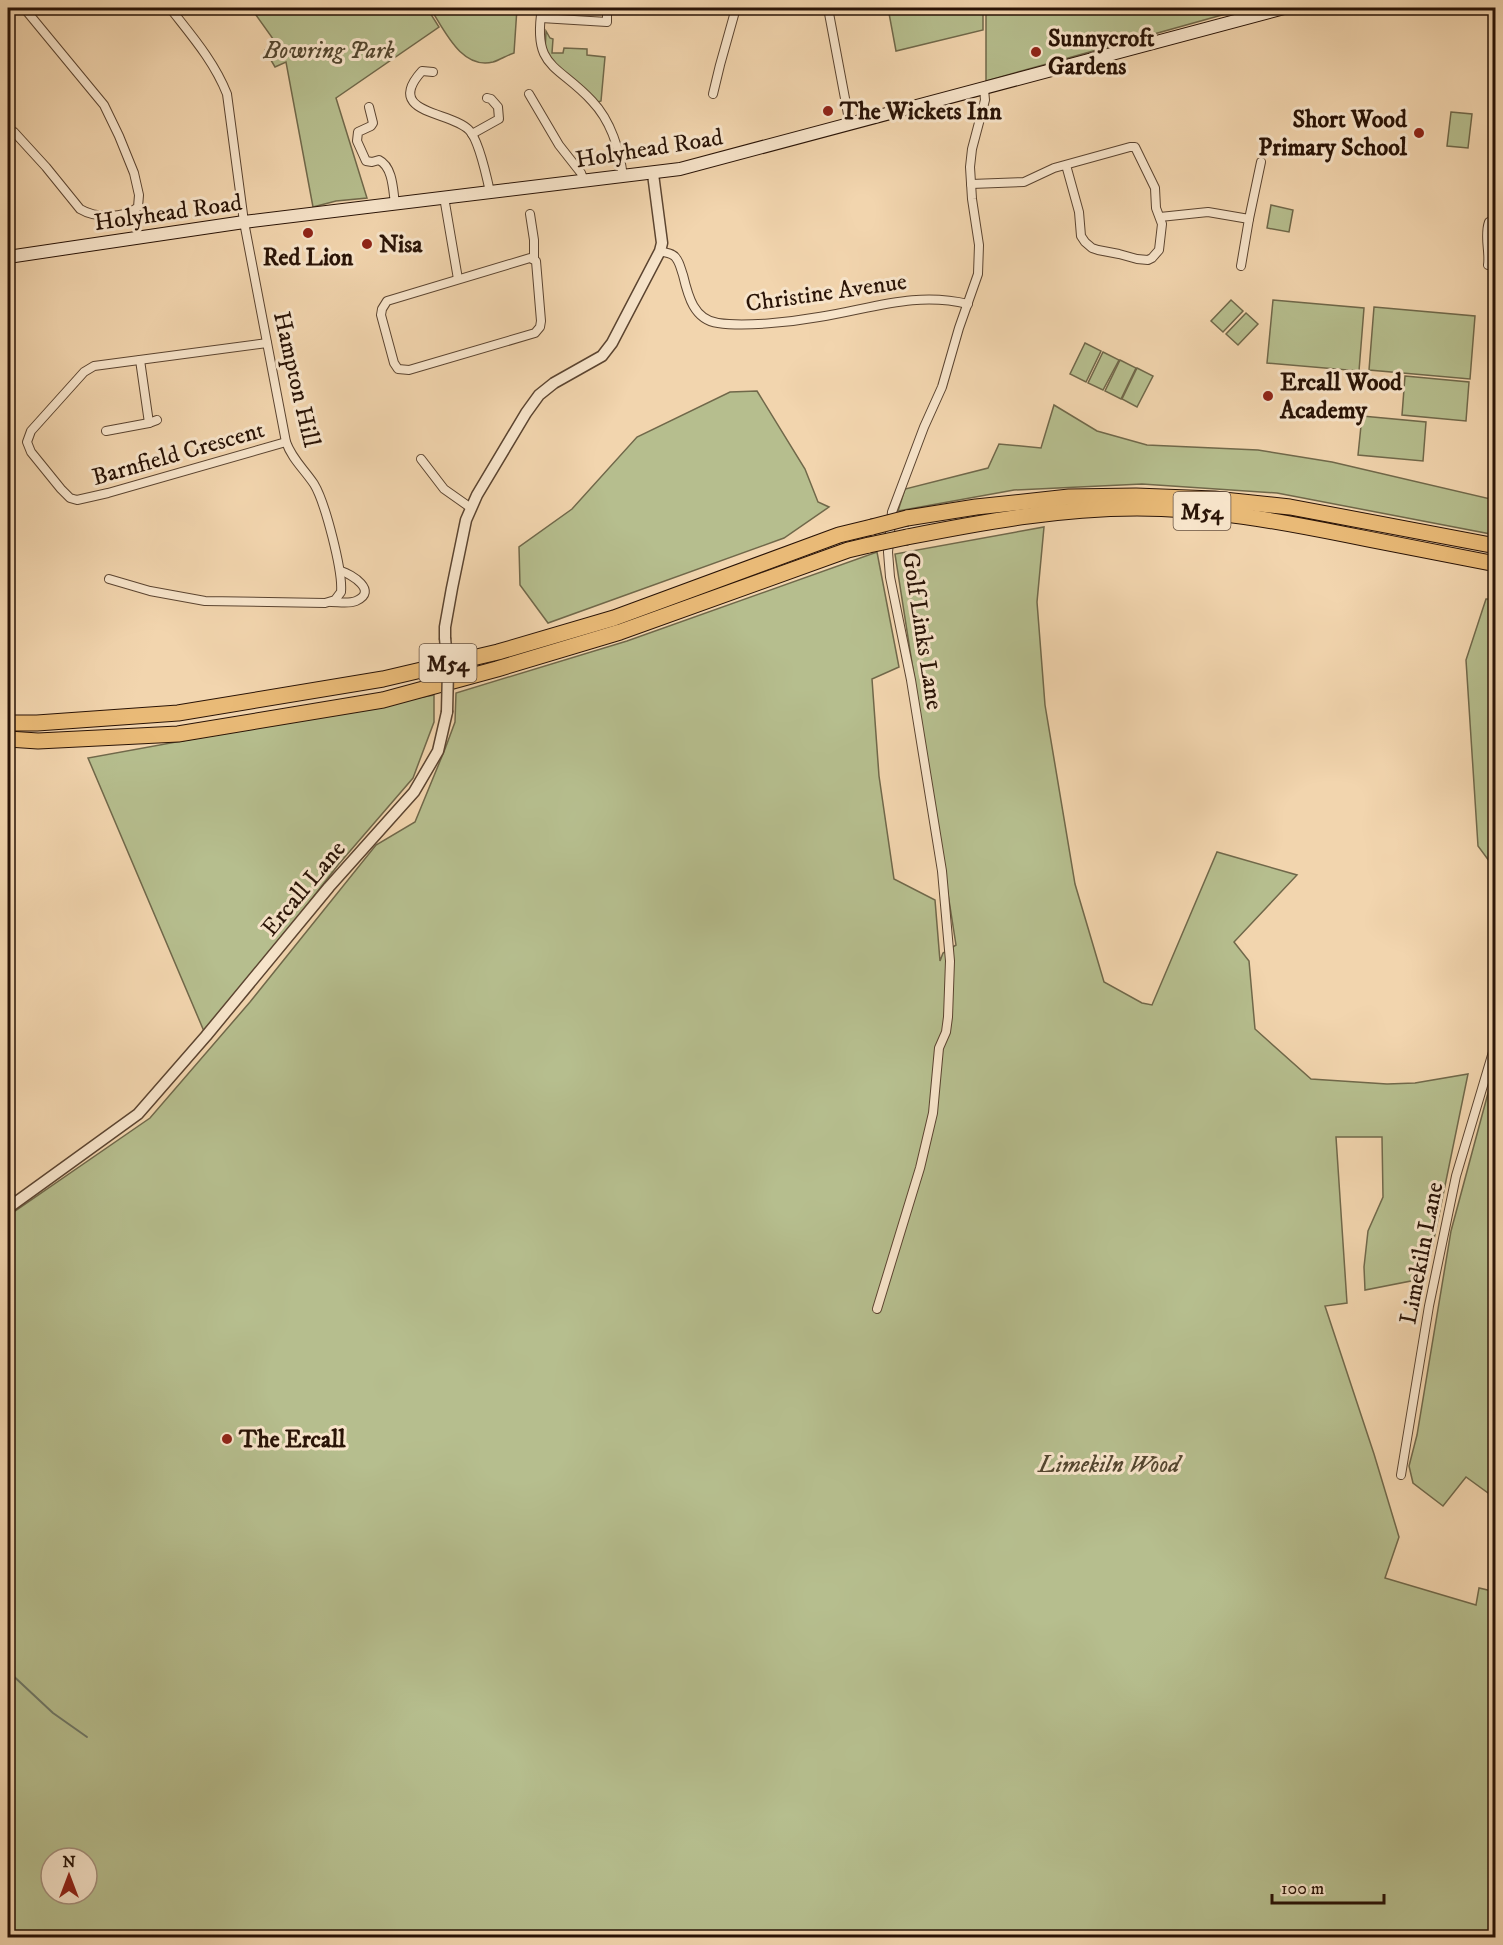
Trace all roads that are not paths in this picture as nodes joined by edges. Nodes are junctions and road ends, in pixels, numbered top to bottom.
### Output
1 (24, 8) edge
2 (170, 8) edge
3 (542, 8) edge
4 (607, 8) edge
5 (736, 8) edge
6 (828, 8) edge
7 (1284, 8) edge
8 (541, 18) junction
9 (433, 72) dead end
10 (984, 89) junction
11 (529, 94) dead end
12 (713, 94) dead end
13 (487, 98) dead end
14 (369, 107) dead end
15 (850, 125) junction
16 (8, 130) edge
17 (472, 134) junction
18 (1261, 162) dead end
19 (1066, 165) junction
20 (653, 174) junction
21 (623, 177) junction
22 (584, 181) junction
23 (971, 184) junction
24 (490, 192) junction
25 (444, 197) junction
26 (395, 204) junction
27 (530, 214) dead end
28 (1160, 217) junction
29 (1496, 218) edge
30 (1249, 219) junction
31 (244, 222) junction
32 (660, 251) junction
33 (8, 257) edge
34 (534, 258) junction
35 (1488, 265) dead end
36 (1241, 266) dead end
37 (458, 279) junction
38 (968, 304) junction
39 (267, 343) junction
40 (140, 360) junction
41 (106, 431) dead end
42 (286, 442) junction
43 (421, 459) dead end
44 (471, 508) junction
45 (1496, 546) edge
46 (1496, 564) edge
47 (341, 571) junction
48 (109, 579) dead end
49 (330, 602) junction
50 (8, 723) edge
51 (8, 739) edge
52 (1496, 1042) edge
53 (8, 1208) edge
54 (877, 1309) dead end
55 (1401, 1475) dead end

1 - 16 street
2 - 31 street, Hampton Hill
3 - 8 street
4 - 8 street
5 - 12 street
6 - 15 street
7 - 10 main road, Holyhead Road
8 - 21 street
9 - 17 street
10 - 15 main road, Holyhead Road
10 - 23 street, Golf Links Lane
11 - 22 street
13 - 17 street
14 - 26 street
15 - 20 main road, Holyhead Road
17 - 24 street
18 - 30 street
19 - 23 street
19 - 28 street
19 - 28 street
20 - 21 main road, Holyhead Road
20 - 32 street
21 - 22 main road, Holyhead Road
22 - 24 main road, Holyhead Road
23 - 38 street, Golf Links Lane
24 - 25 main road, Holyhead Road
25 - 26 main road, Holyhead Road
25 - 37 street
26 - 31 main road, Holyhead Road
27 - 34 street
28 - 30 street
29 - 35 street
30 - 36 street
31 - 33 main road, Holyhead Road
31 - 39 street, Hampton Hill
32 - 38 street, Christine Avenue
32 - 44 street, Ercall Lane
34 - 37 street
34 - 37 street
38 - 54 street, Golf Links Lane
39 - 40 street, Barnfield Crescent
39 - 42 street, Hampton Hill
40 - 41 street
40 - 42 street, Barnfield Crescent
42 - 47 street, Hampton Hill
43 - 44 street
44 - 53 street, Ercall Lane, bridge
45 - 50 highway, M54, bridge
46 - 51 highway, M54, bridge
47 - 49 street, Hampton Hill
47 - 49 street
48 - 49 street
52 - 55 street, Limekiln Lane

